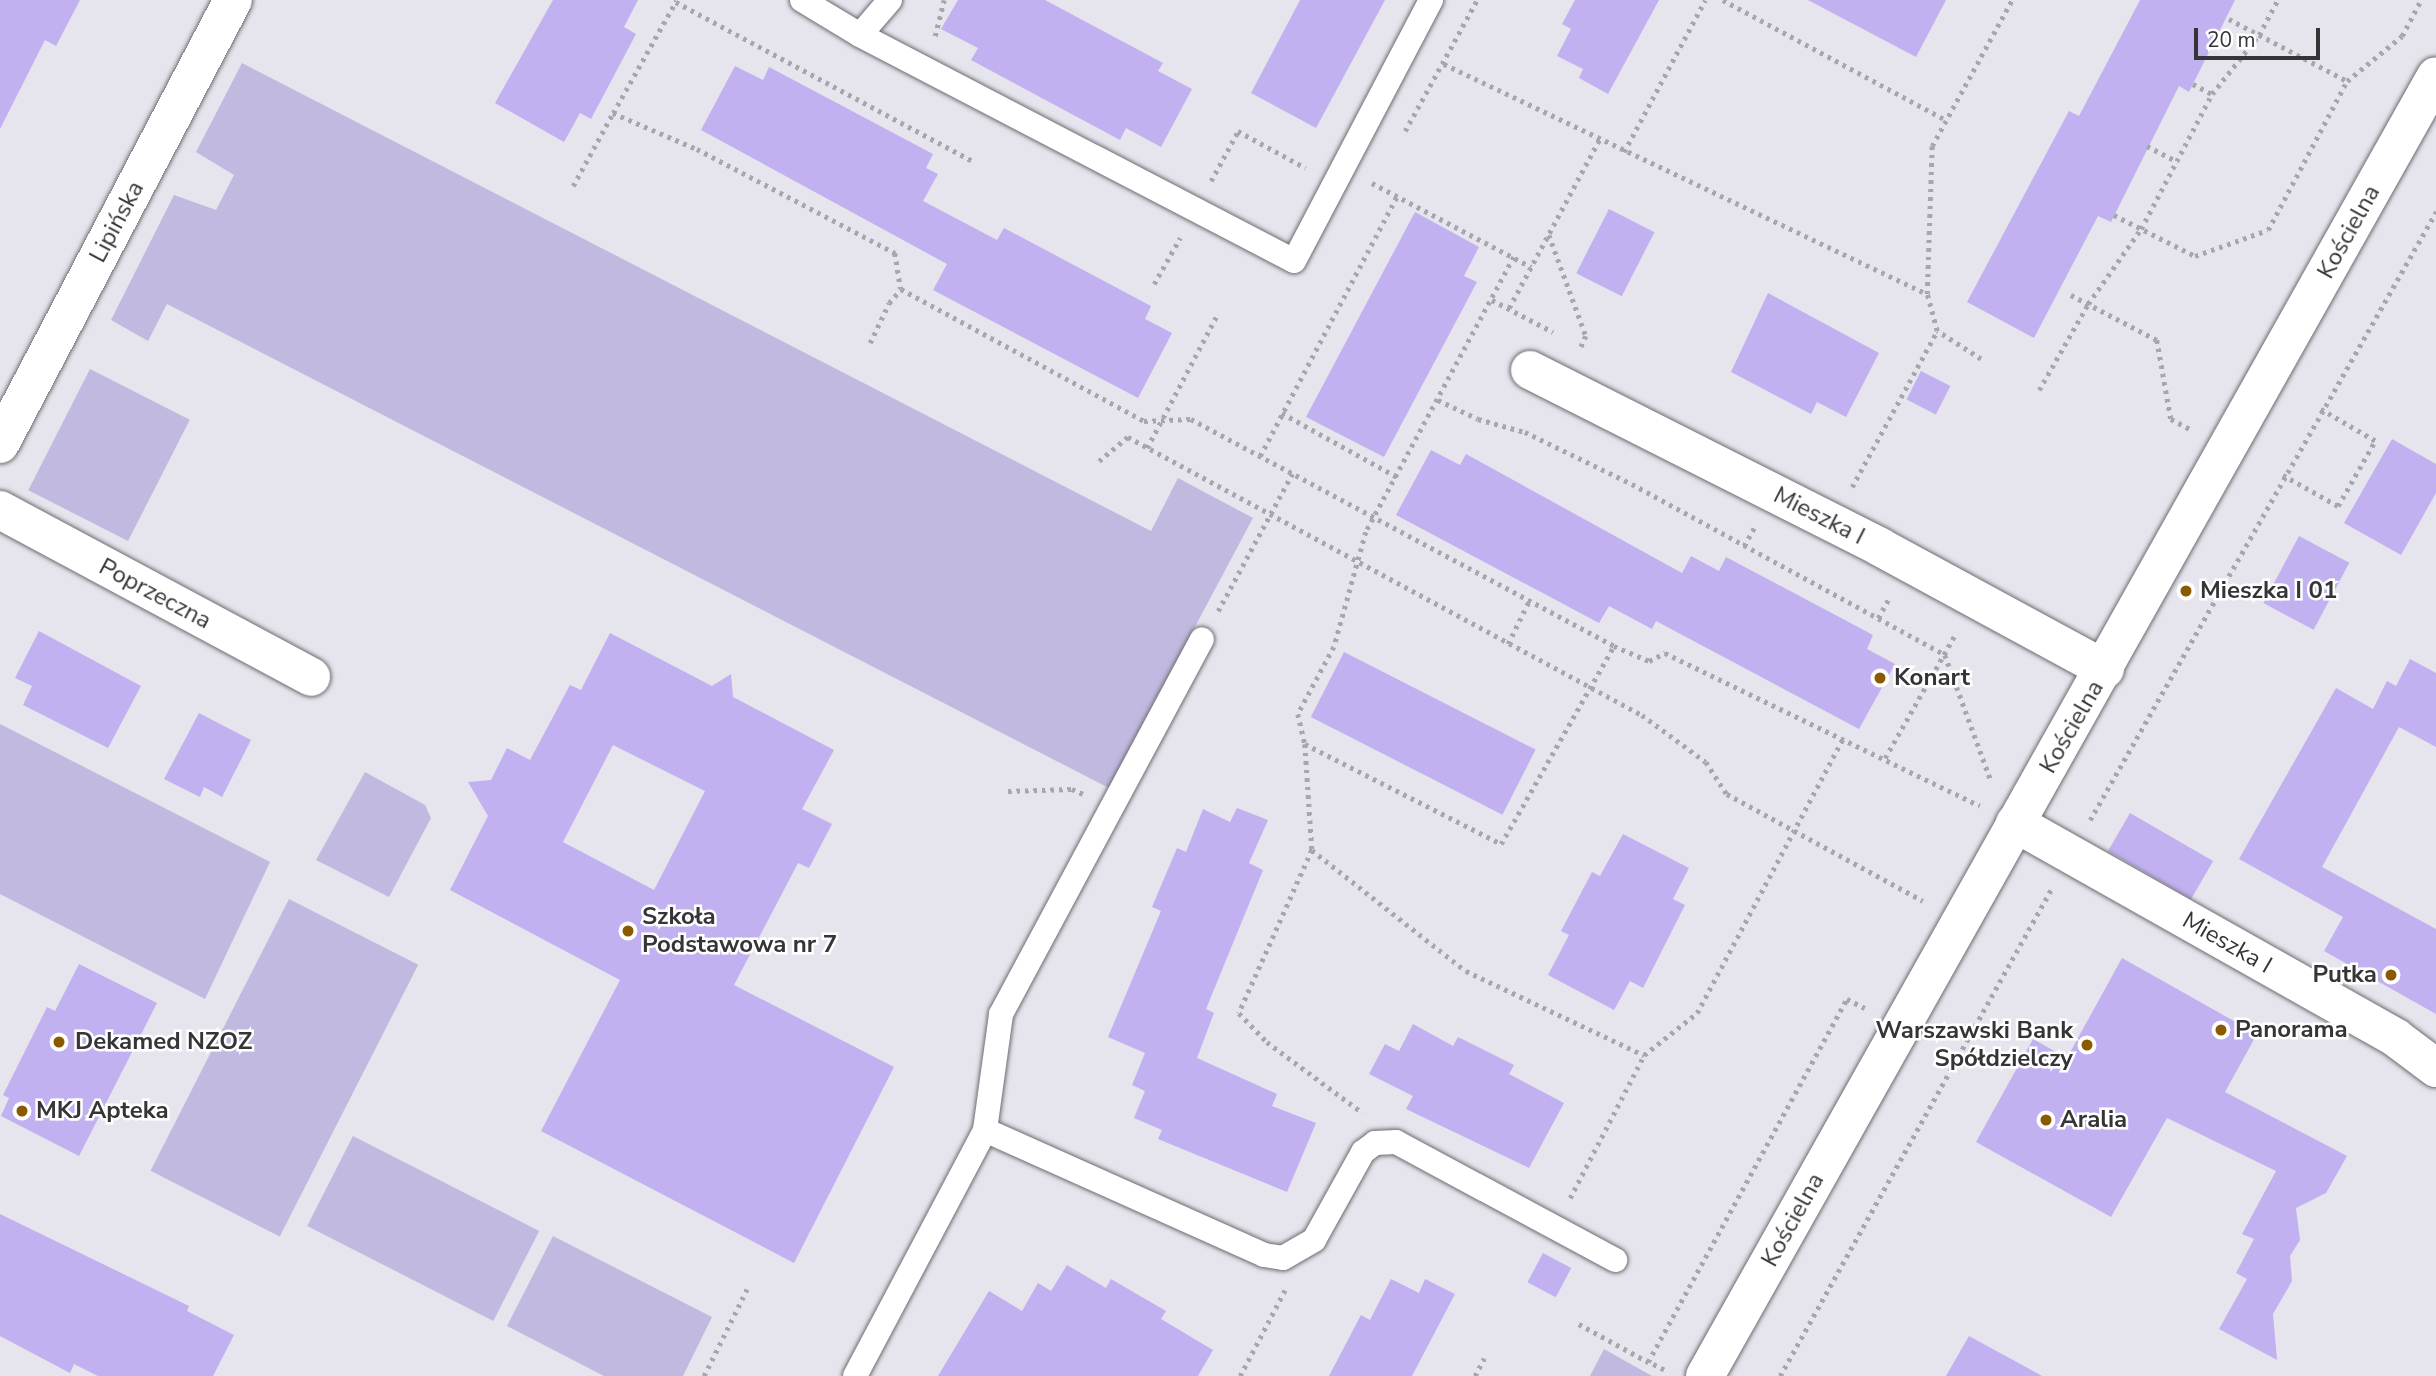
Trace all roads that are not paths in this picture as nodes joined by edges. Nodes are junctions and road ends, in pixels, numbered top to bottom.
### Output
1 (233, 0) edge
2 (802, 0) edge
3 (890, 0) edge
4 (1431, 0) edge
5 (860, 35) junction
6 (2436, 76) edge
7 (1530, 370) dead end
8 (0, 444) edge
9 (0, 510) edge
10 (1202, 639) road end
11 (2105, 669) junction
12 (311, 677) dead end
13 (2015, 823) junction
14 (2436, 1068) edge
15 (985, 1130) junction
16 (1615, 1260) dead end
17 (855, 1376) edge
18 (1705, 1376) edge

1 - 8 street, Lipińska
2 - 5 lane
3 - 5 lane
4 - 5 lane
6 - 11 street, Kościelna
7 - 11 street, Mieszka I
9 - 12 street, Poprzeczna
10 - 15 lane
11 - 13 street, Kościelna
13 - 14 street, Mieszka I
13 - 18 street, Kościelna
15 - 16 lane
15 - 17 lane

